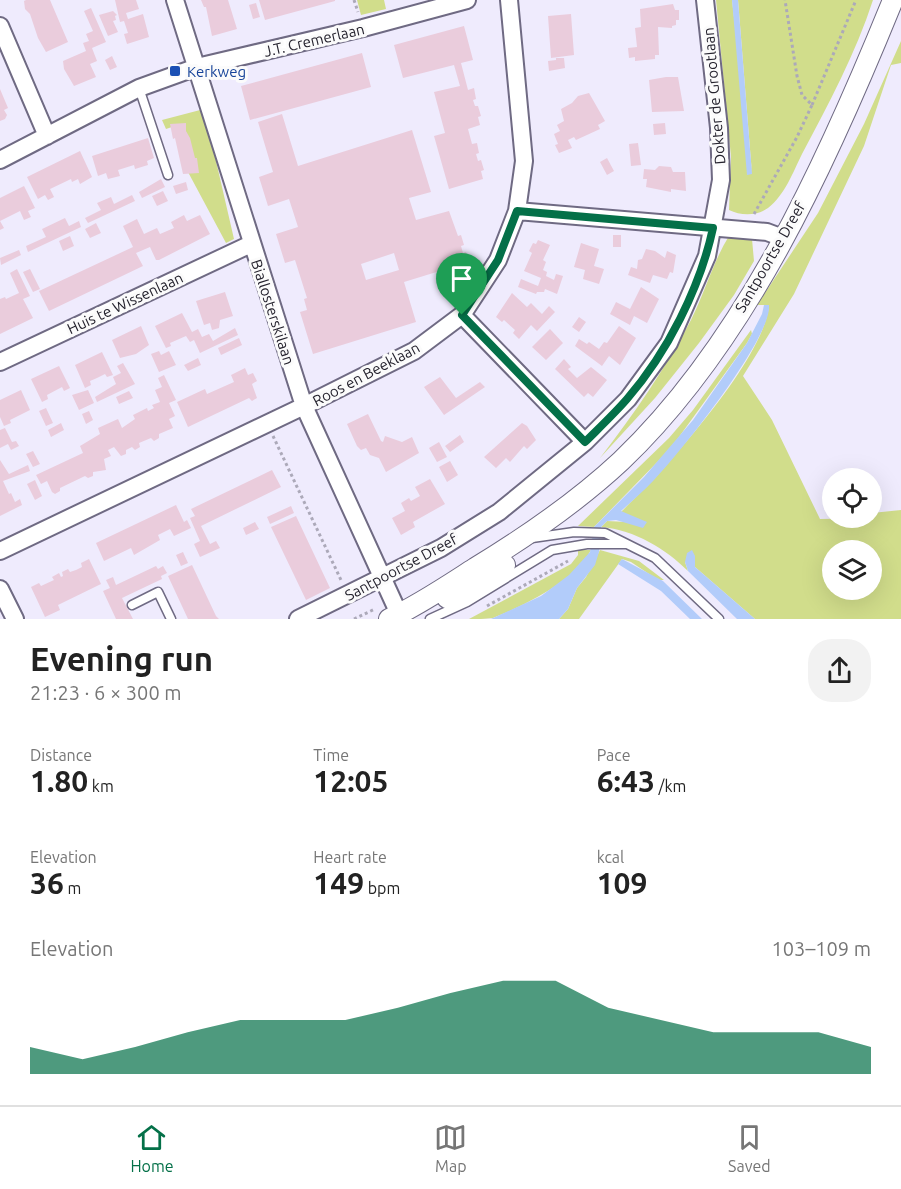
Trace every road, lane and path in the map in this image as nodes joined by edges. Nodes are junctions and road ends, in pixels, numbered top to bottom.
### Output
1 (175, 0) edge
2 (467, 0) edge
3 (509, 0) edge
4 (705, 0) edge
5 (785, 0) edge
6 (856, 0) edge
7 (893, 0) edge
8 (0, 26) edge
9 (197, 67) junction
10 (139, 88) junction
11 (812, 105) junction
12 (47, 136) junction
13 (0, 160) edge
14 (168, 175) dead end
15 (517, 211) junction
16 (713, 228) junction
17 (745, 230) junction
18 (783, 238) junction
19 (251, 244) junction
20 (462, 315) junction
21 (0, 362) edge
22 (304, 406) junction
23 (267, 424) junction
24 (585, 442) junction
25 (598, 482) junction
26 (547, 536) junction
27 (520, 540) junction
28 (625, 544) junction
29 (0, 551) edge
30 (383, 578) junction
31 (0, 590) edge
32 (348, 595) junction
33 (132, 605) dead end
34 (394, 617) edge
35 (15, 619) edge
36 (171, 619) edge
37 (298, 619) edge
38 (430, 619) edge
39 (719, 619) edge

1 - 9 street, Biallosterskilaan
2 - 9 street, J.T. Cremerlaan
3 - 15 street, Roos en Beeklaan
4 - 16 street, Dokter de Grootlaan
5 - 11 path
6 - 11 path
7 - 18 street, Santpoortse Dreef
8 - 12 street
9 - 10 street, J.T. Cremerlaan
9 - 19 street, Biallosterskilaan
10 - 12 street, J.T. Cremerlaan
10 - 14 lane
11 - 17 path
12 - 13 street, J.T. Cremerlaan
15 - 16 street
15 - 20 street, Roos en Beeklaan
16 - 17 street
16 - 24 street, Dokter de Grootlaan
17 - 18 street
18 - 25 street, Santpoortse Dreef
19 - 21 street, Huis te Wissenlaan
19 - 22 street, Biallosterskilaan
20 - 22 street, Roos en Beeklaan
20 - 24 street
22 - 23 street, Roos en Beeklaan
22 - 30 street, Biallosterskilaan
23 - 29 street, Roos en Beeklaan
23 - 32 path
24 - 30 street, Santpoortse Dreef
25 - 26 street, Santpoortse Dreef
25 - 27 street, Santpoortse Dreef
26 - 27 lane
26 - 28 lane
26 - 34 street, Santpoortse Dreef
27 - 34 street, Santpoortse Dreef
28 - 38 lane
28 - 39 lane
30 - 32 street, Santpoortse Dreef
30 - 34 street, Biallosterskilaan
31 - 35 street
32 - 37 street, Santpoortse Dreef
33 - 36 lane

